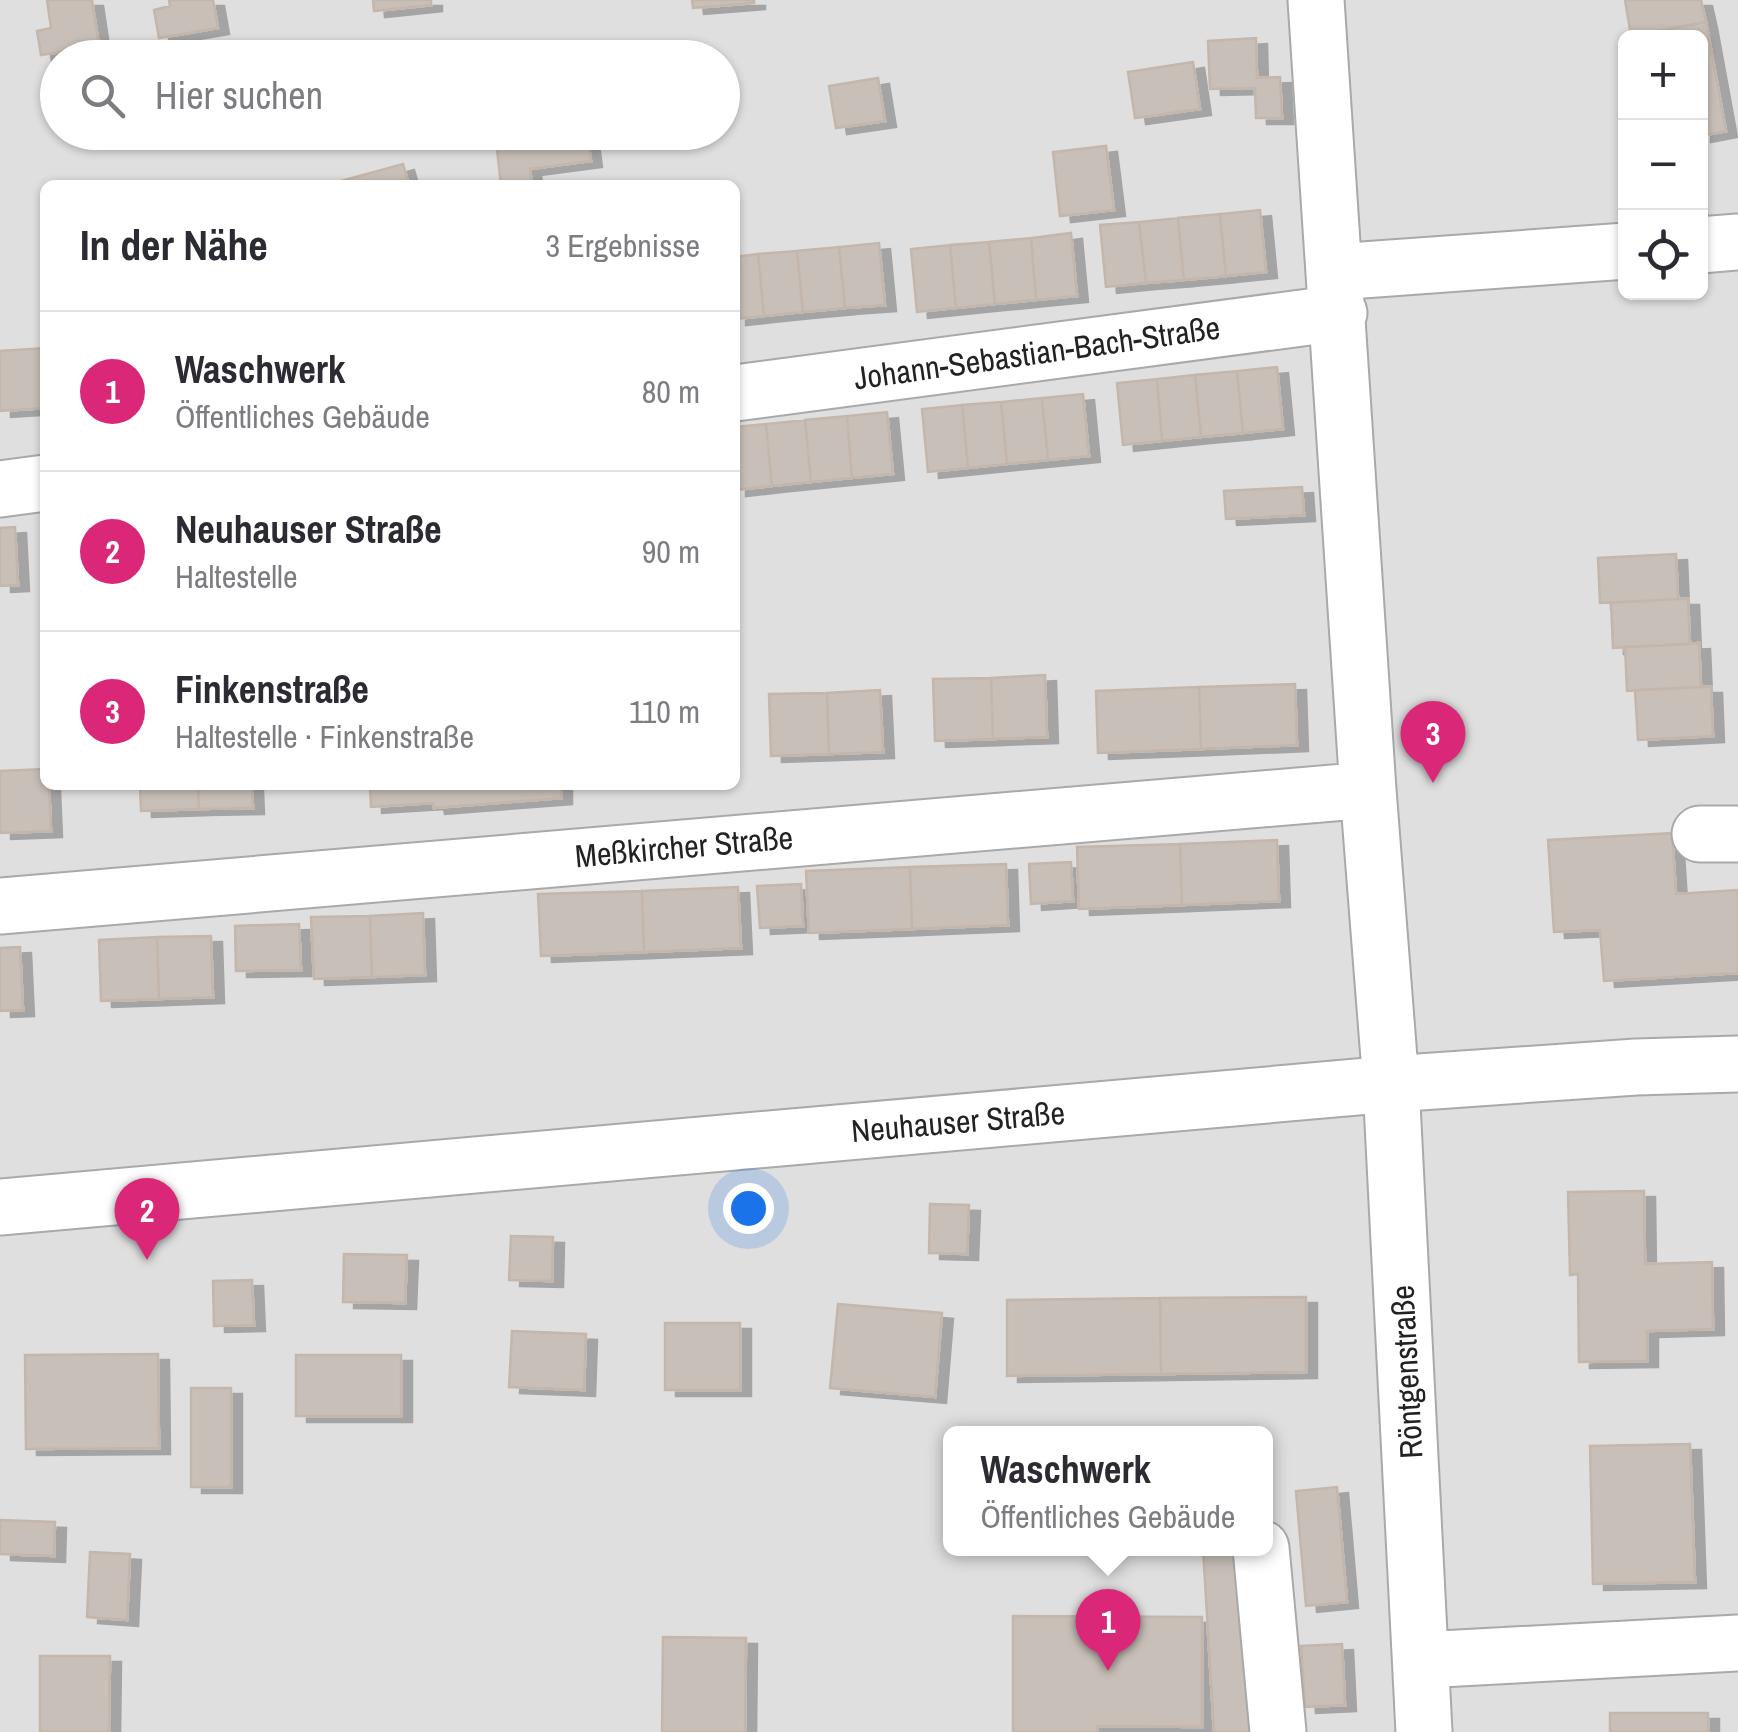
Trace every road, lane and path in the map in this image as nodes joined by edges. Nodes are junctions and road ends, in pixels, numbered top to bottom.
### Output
1 (1316, 0) edge
2 (1738, 242) edge
3 (1708, 244) edge
4 (1618, 252) edge
5 (1337, 293) junction
6 (740, 392) edge
7 (40, 485) edge
8 (0, 489) edge
9 (1368, 790) junction
10 (0, 906) edge
11 (1738, 1064) edge
12 (1392, 1084) junction
13 (0, 1207) edge
14 (1263, 1556) edge
15 (1738, 1643) edge
16 (1422, 1660) junction
17 (1278, 1732) edge
18 (1424, 1732) edge

1 - 5 street, Röntgenstraße
2 - 3 street
4 - 5 street, Johann-Sebastian-Bach-Straße
5 - 6 street, Johann-Sebastian-Bach-Straße
5 - 9 street, Röntgenstraße
7 - 8 street
9 - 10 street, Meßkircher Straße
9 - 12 street, Röntgenstraße
11 - 12 street, Neuhauser Straße
12 - 13 street, Neuhauser Straße
12 - 16 street, Röntgenstraße
14 - 17 street
15 - 16 street
16 - 18 street, Röntgenstraße

